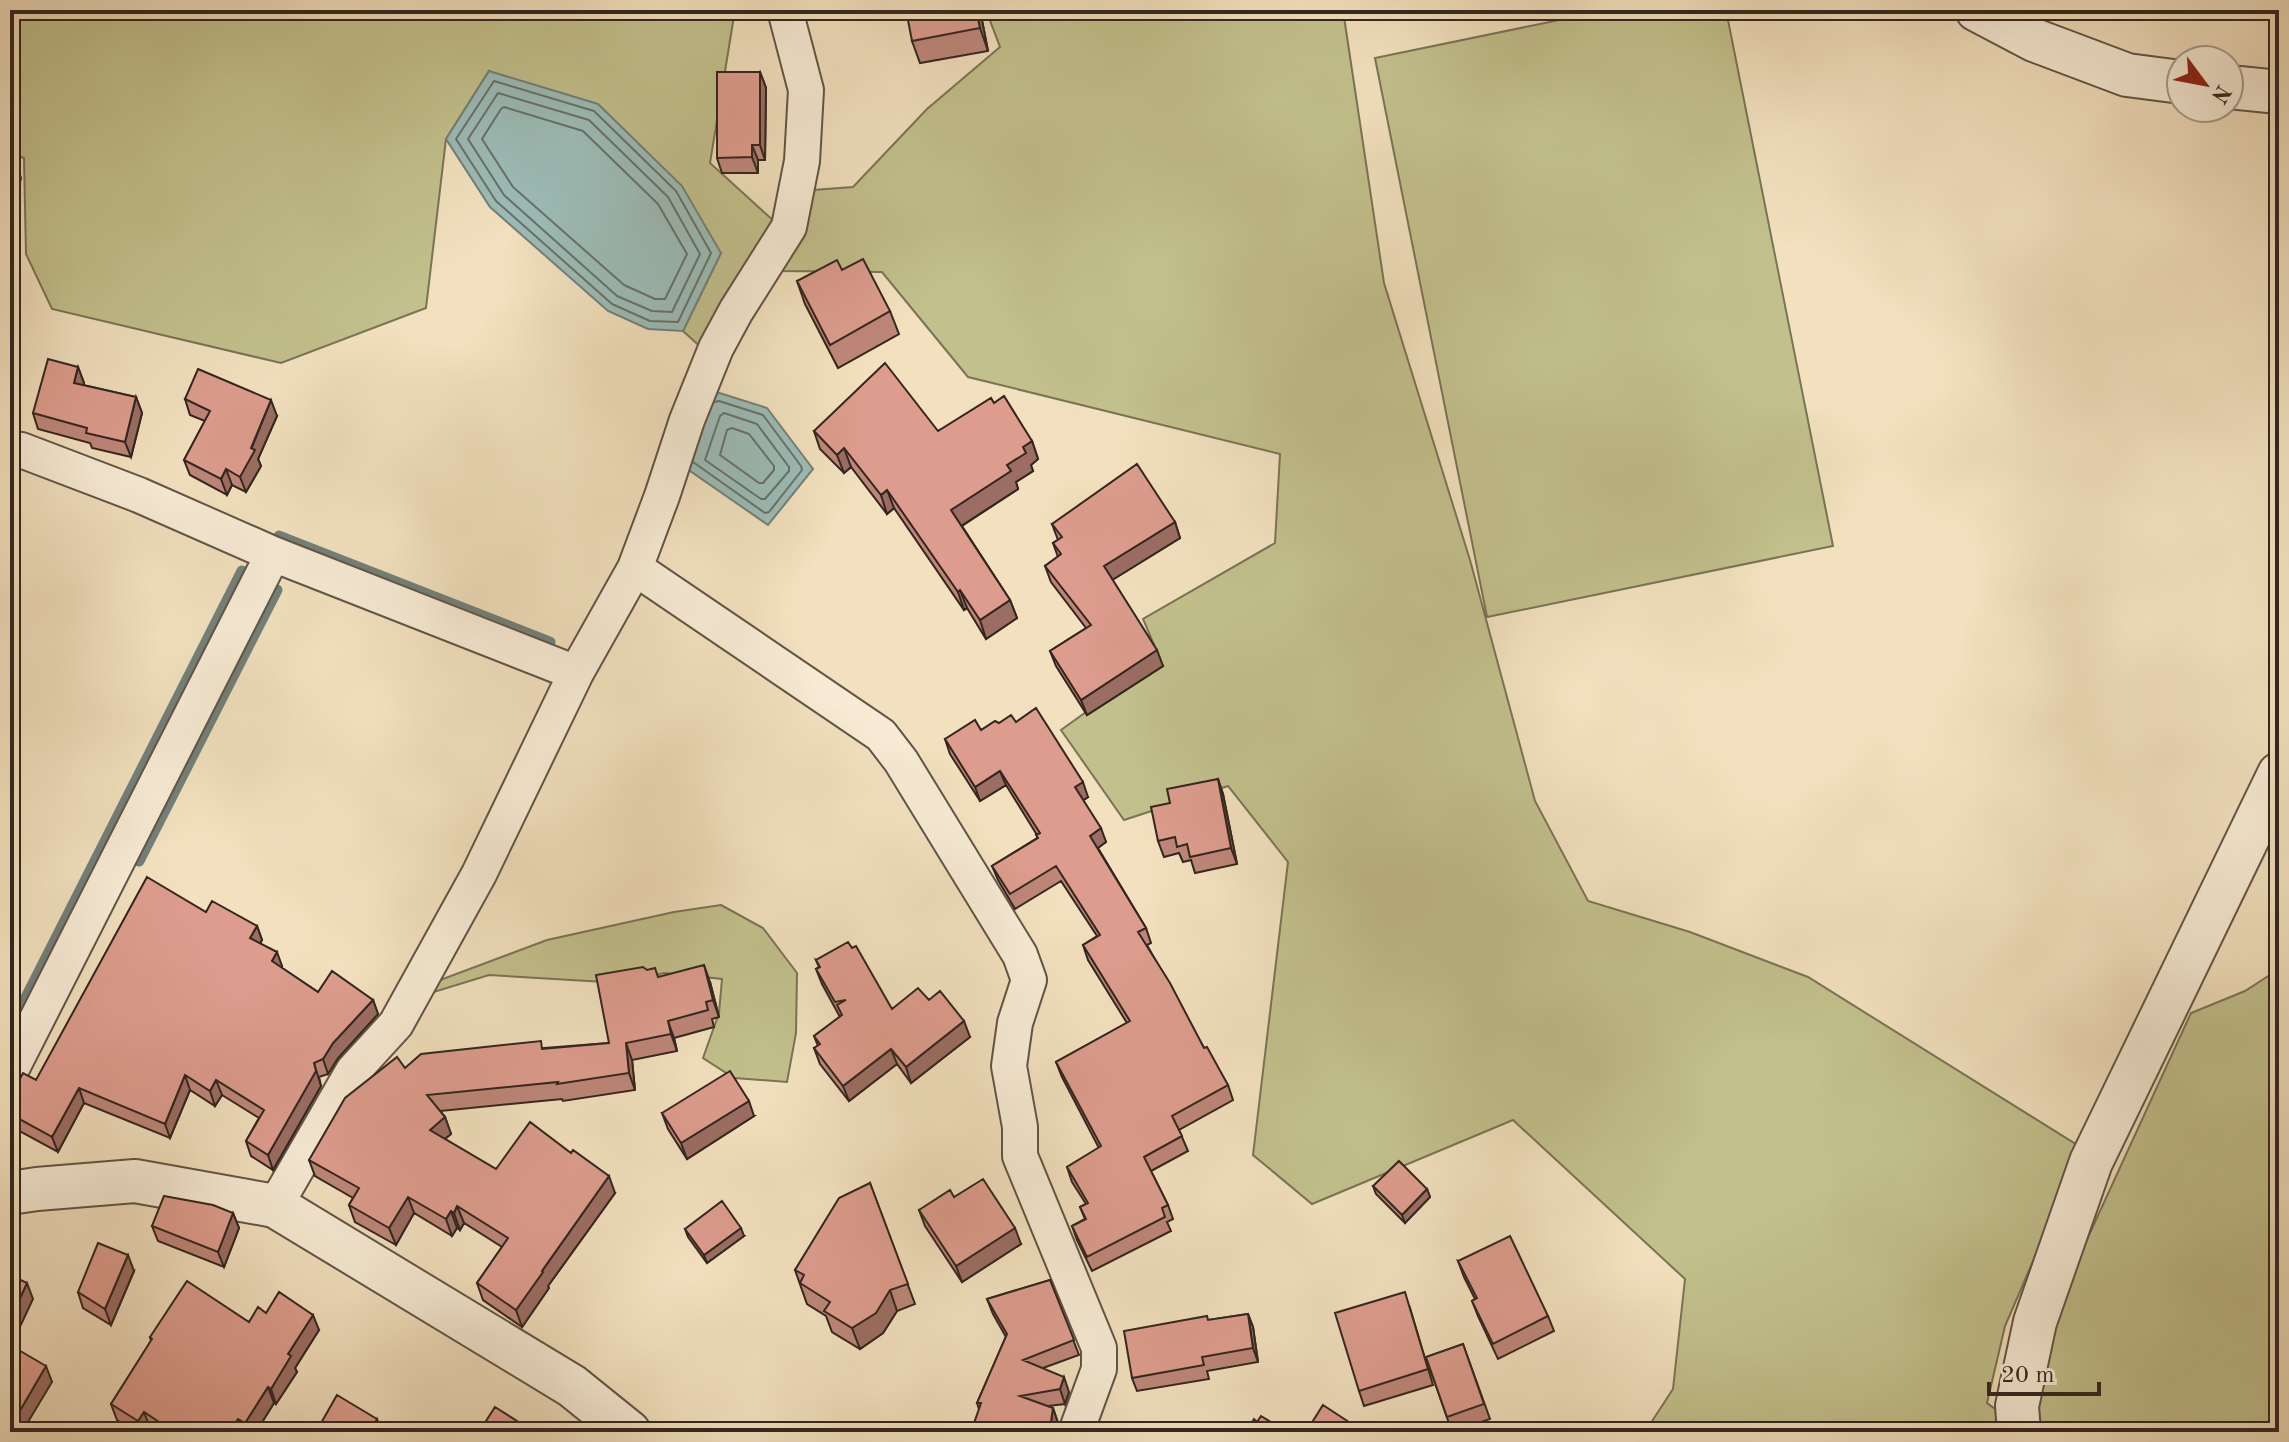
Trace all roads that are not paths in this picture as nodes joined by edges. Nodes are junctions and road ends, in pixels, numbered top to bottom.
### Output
1 (785, 10) edge
2 (1977, 10) edge
3 (2165, 80) edge
4 (2245, 89) edge
5 (2279, 92) edge
6 (10, 449) edge
7 (273, 554) junction
8 (635, 568) junction
9 (576, 673) junction
10 (2279, 774) edge
11 (10, 1072) edge
12 (10, 1193) edge
13 (275, 1206) junction
14 (629, 1432) edge
15 (1076, 1432) edge
16 (2019, 1432) edge

1 - 8 street
2 - 3 street
4 - 5 street
6 - 7 street
7 - 9 street
7 - 11 street
8 - 9 street
8 - 15 street
9 - 13 street
10 - 16 street
12 - 13 street
13 - 14 street

